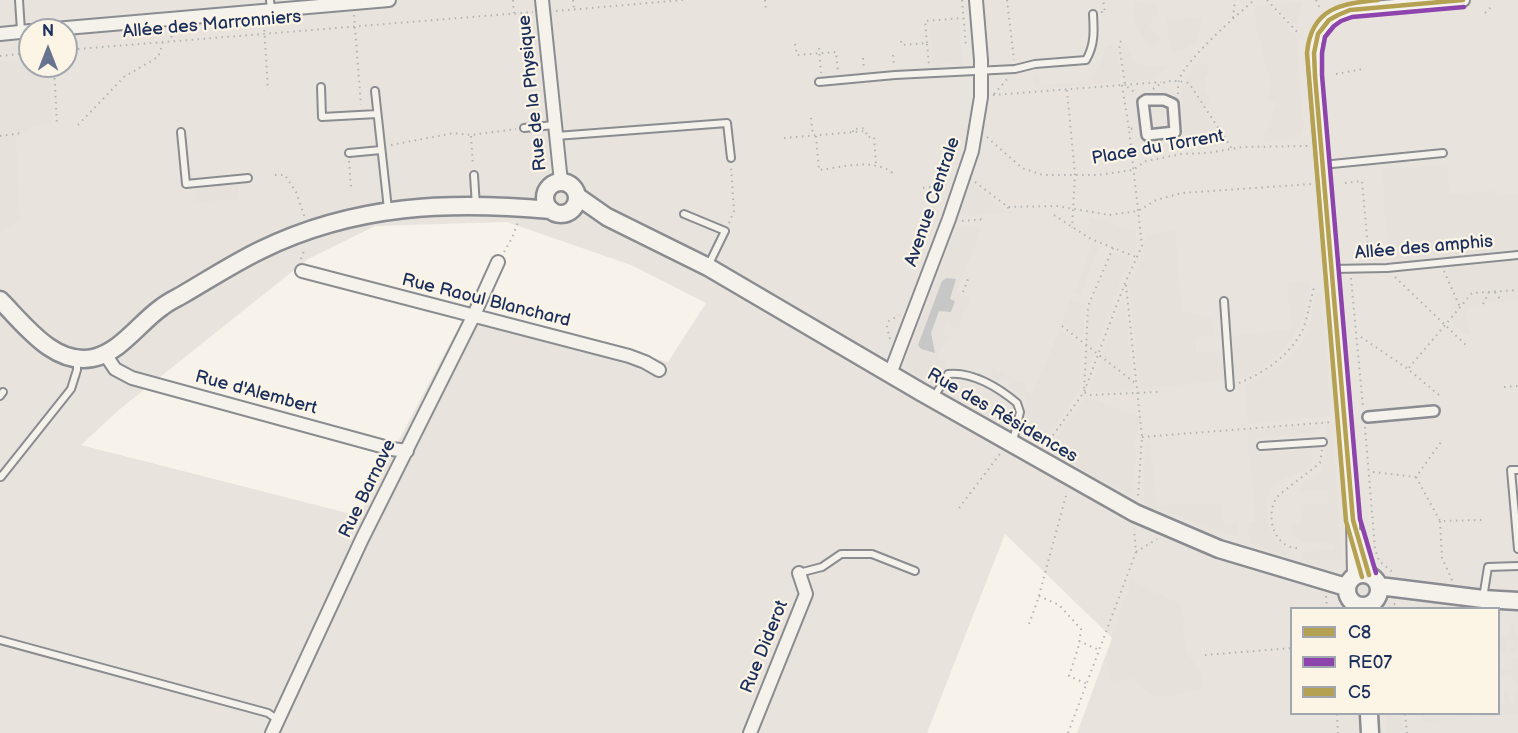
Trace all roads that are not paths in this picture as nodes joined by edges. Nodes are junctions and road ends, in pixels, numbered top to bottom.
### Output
1 (19, 0) edge
2 (389, 0) edge
3 (976, 0) edge
4 (1462, 0) edge
5 (368, 1) edge
6 (271, 5) edge
7 (543, 6) edge
8 (1092, 14) dead end
9 (22, 18) edge
10 (78, 26) edge
11 (18, 33) edge
12 (0, 34) edge
13 (981, 71) junction
14 (821, 82) road end
15 (321, 87) dead end
16 (375, 91) dead end
17 (1144, 99) joint
18 (377, 114) junction
19 (524, 128) dead end
20 (555, 130) junction
21 (181, 132) dead end
22 (381, 150) junction
23 (349, 153) road end
24 (1443, 153) dead end
25 (731, 158) road end
26 (1322, 165) junction
27 (474, 175) dead end
28 (248, 178) dead end
29 (561, 182) junction
30 (575, 203) junction
31 (548, 204) junction
32 (476, 206) junction
33 (388, 210) junction
34 (684, 213) dead end
35 (1518, 255) edge
36 (498, 262) road end
37 (708, 267) junction
38 (1331, 269) junction
39 (302, 271) road end
40 (0, 300) edge
41 (1224, 301) dead end
42 (473, 316) junction
43 (105, 354) junction
44 (77, 358) junction
45 (659, 370) dead end
46 (890, 374) junction
47 (1230, 387) road end
48 (933, 399) junction
49 (1434, 411) dead end
50 (1368, 417) dead end
51 (1323, 442) road end
52 (1261, 446) dead end
53 (1006, 449) junction
54 (407, 451) junction
55 (1518, 470) edge
56 (1, 477) edge
57 (1518, 549) edge
58 (1518, 566) edge
59 (915, 571) dead end
60 (799, 573) joint
61 (1362, 581) junction
62 (1483, 599) junction
63 (1518, 601) edge
64 (1355, 606) edge
65 (1371, 606) edge
66 (0, 640) edge
67 (1368, 715) edge
68 (278, 720) junction
69 (272, 733) edge
70 (750, 733) edge
71 (1370, 733) edge

1 - 9 lane
2 - 5 street
3 - 13 street, Avenue Centrale
4 - 26 street
5 - 6 street
6 - 10 street
7 - 20 street, Rue de la Physique
8 - 13 lane
11 - 12 street
13 - 14 lane
13 - 46 street, Avenue Centrale
15 - 18 lane
16 - 18 lane
17 - 17 street
18 - 22 lane
19 - 20 lane
20 - 25 lane
20 - 29 street, Rue de la Physique
21 - 28 lane
22 - 23 lane
22 - 33 lane
24 - 26 lane
26 - 38 street
27 - 32 lane
29 - 30 street
29 - 31 street
30 - 31 street
30 - 37 street, Rue des Résidences
31 - 32 street
32 - 33 street
33 - 43 street
34 - 37 lane
35 - 38 lane, Allée des amphis
36 - 42 street, Rue Barnave
37 - 46 street, Rue des Résidences
38 - 61 street
39 - 42 street, Rue Raoul Blanchard
40 - 44 street
41 - 47 lane
42 - 45 street, Rue Raoul Blanchard
42 - 54 street, Rue Barnave
43 - 44 street
43 - 54 street, Rue d'Alembert
44 - 56 lane
46 - 48 street, Rue des Résidences
48 - 53 street, Rue des Résidences
48 - 53 lane
49 - 50 street
51 - 52 lane
53 - 61 street, Rue des Résidences
54 - 68 street, Rue Barnave
55 - 57 lane
58 - 62 lane
59 - 60 lane
60 - 70 street, Rue Diderot
61 - 62 street, Rue des Résidences
61 - 64 street
61 - 65 street
62 - 63 street, Rue des Résidences
64 - 65 street
66 - 68 lane
67 - 71 street
68 - 69 street, Rue Barnave

